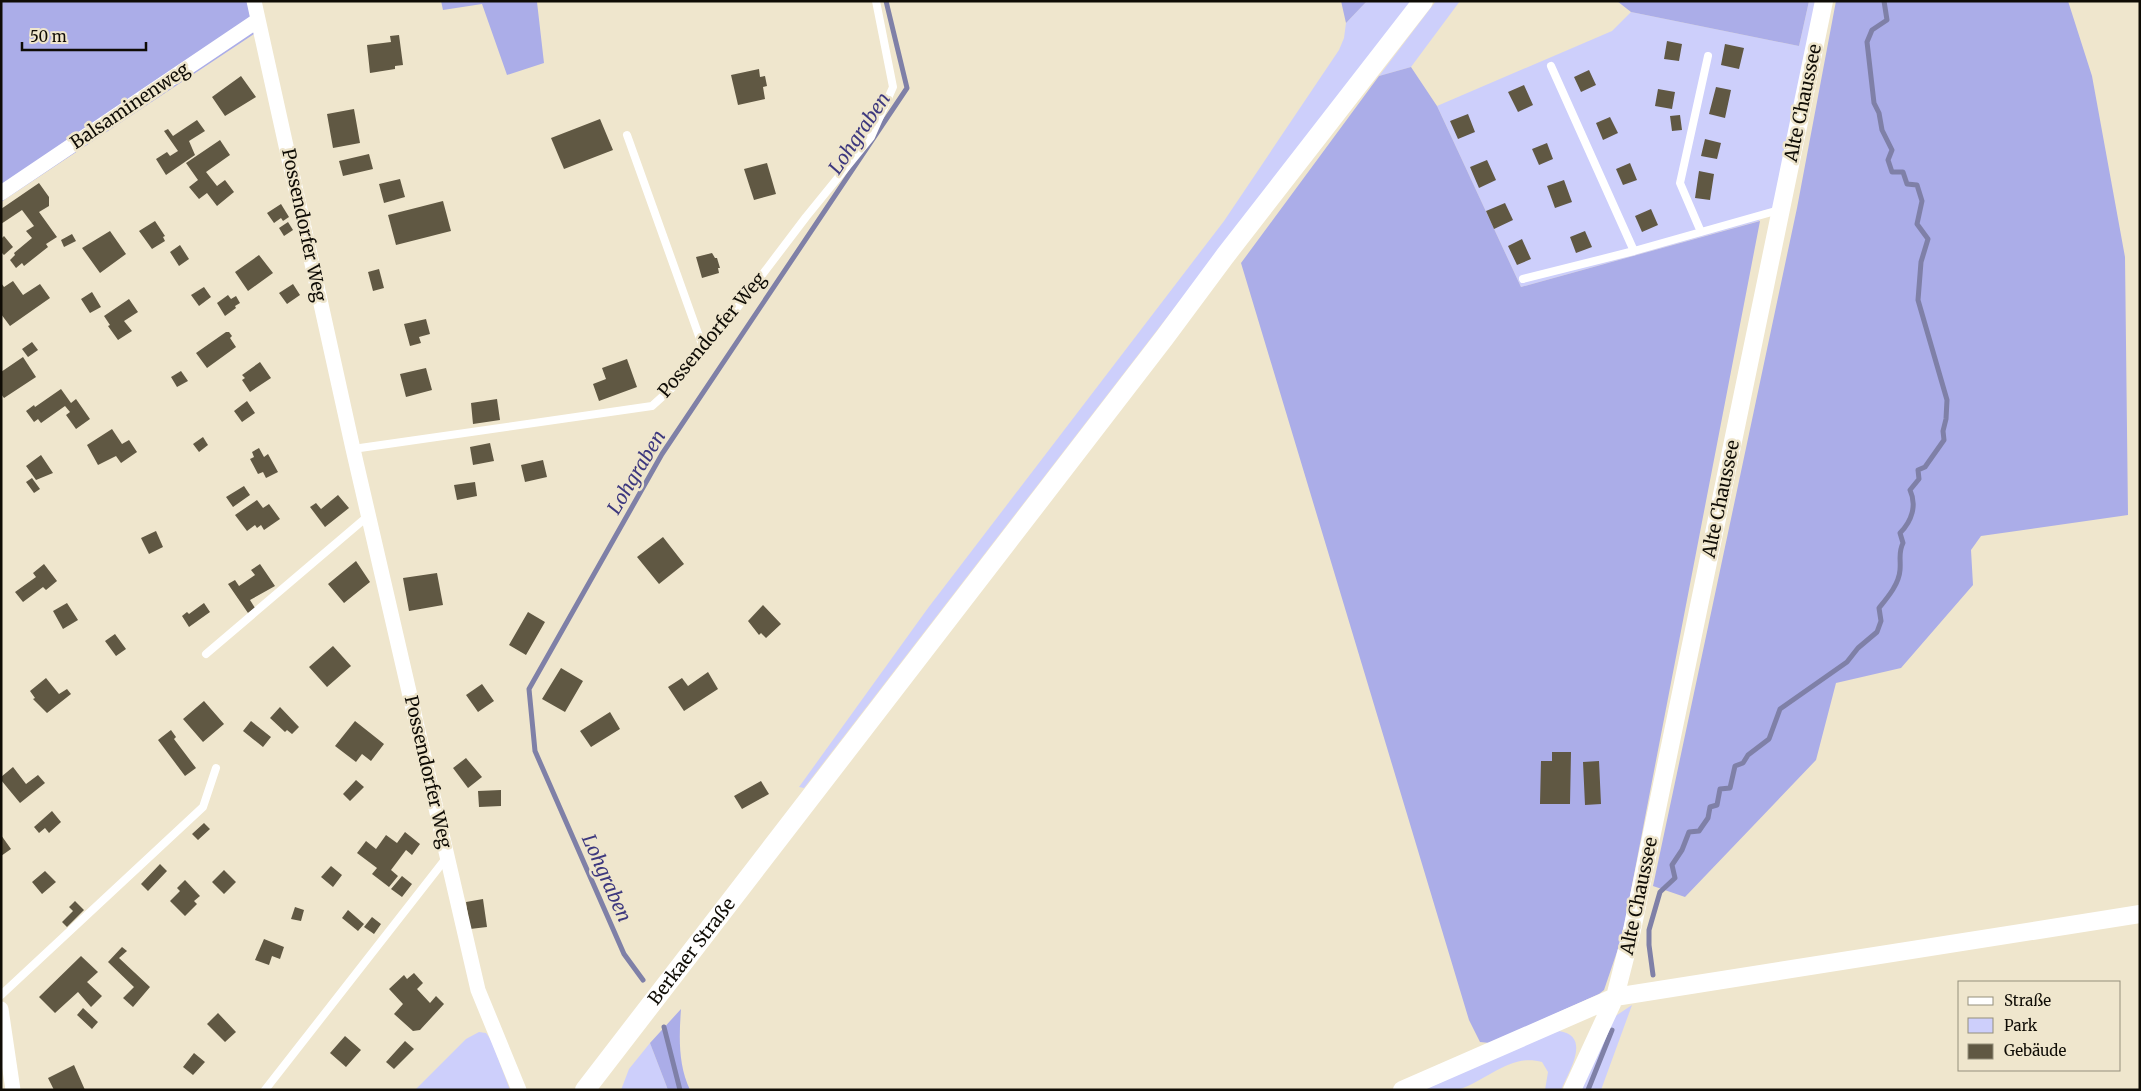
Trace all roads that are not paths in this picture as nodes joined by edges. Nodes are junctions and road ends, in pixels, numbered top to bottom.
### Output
1 (254, 1) edge
2 (876, 1) edge
3 (1423, 1) edge
4 (1824, 1) edge
5 (258, 20) junction
6 (1708, 56) dead end
7 (1550, 66) dead end
8 (627, 135) dead end
9 (1, 193) edge
10 (1781, 209) junction
11 (1701, 232) junction
12 (1634, 251) junction
13 (1523, 279) dead end
14 (704, 350) junction
15 (353, 449) junction
16 (368, 516) junction
17 (206, 654) dead end
18 (216, 768) dead end
19 (447, 856) junction
20 (2140, 914) edge
21 (1, 995) edge
22 (1615, 997) junction
23 (1, 1009) edge
24 (13, 1090) edge
25 (265, 1090) edge
26 (519, 1090) edge
27 (585, 1090) edge
28 (1402, 1090) edge
29 (1572, 1090) edge

1 - 5 street, Possendorfer Weg
2 - 14 lane, Possendorfer Weg
3 - 27 main road, Berkaer Straße
4 - 10 street, Alte Chaussee
5 - 9 street, Balsaminenweg
5 - 15 street, Possendorfer Weg
6 - 11 lane
7 - 12 lane
8 - 14 lane
10 - 11 lane
10 - 22 street, Alte Chaussee
11 - 12 lane
12 - 13 lane
14 - 15 lane, Possendorfer Weg
15 - 16 street, Possendorfer Weg
16 - 17 lane
16 - 19 street, Possendorfer Weg
18 - 21 lane
19 - 25 lane
19 - 26 street, Possendorfer Weg
20 - 22 street
22 - 28 street
22 - 29 street, Alte Chaussee
23 - 24 street

